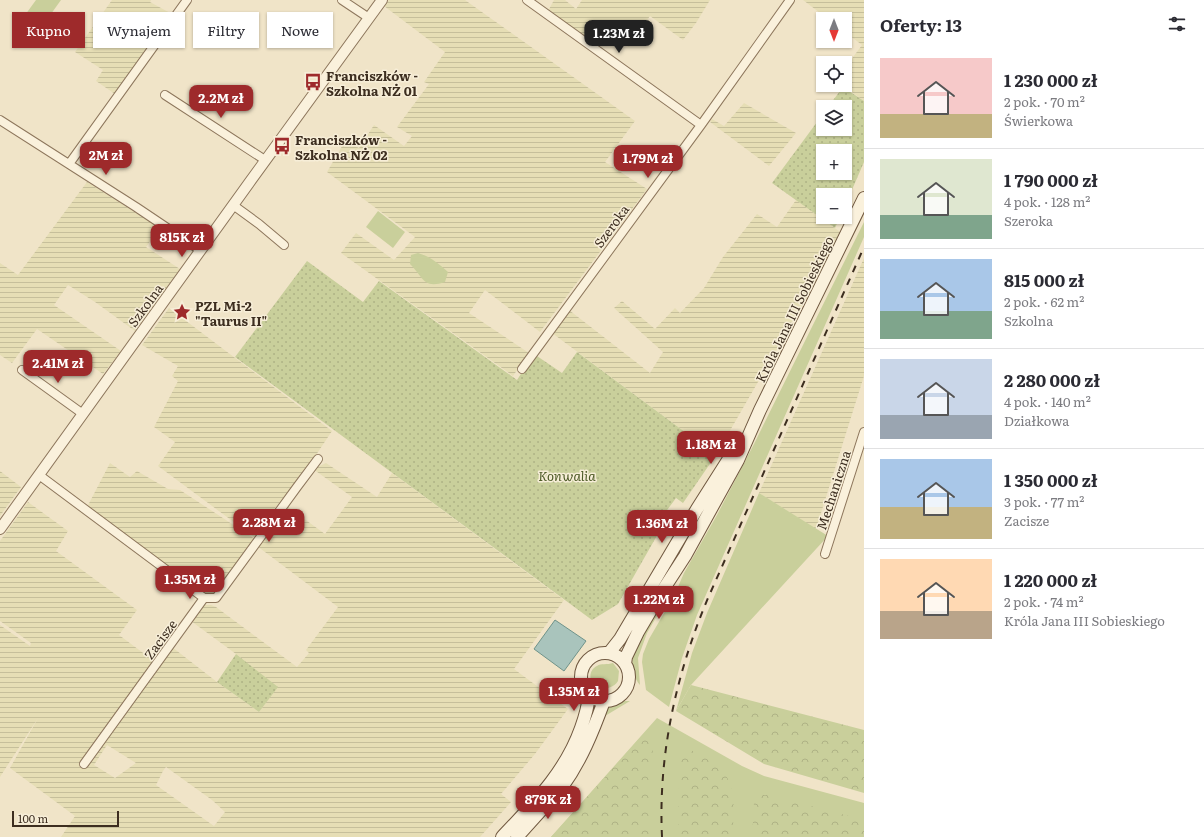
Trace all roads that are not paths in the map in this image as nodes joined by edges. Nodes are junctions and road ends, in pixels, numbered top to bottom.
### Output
1 (187, 0) edge
2 (342, 0) edge
3 (382, 0) edge
4 (527, 0) edge
5 (790, 0) edge
6 (369, 18) junction
7 (165, 95) dead end
8 (0, 120) edge
9 (700, 125) junction
10 (265, 160) junction
11 (69, 164) junction
12 (864, 198) edge
13 (233, 205) junction
14 (284, 245) dead end
15 (200, 250) junction
16 (522, 369) dead end
17 (22, 370) dead end
18 (760, 410) junction
19 (83, 414) junction
20 (864, 432) edge
21 (318, 459) dead end
22 (39, 476) junction
23 (0, 529) edge
24 (825, 554) dead end
25 (204, 598) junction
26 (608, 653) junction
27 (625, 664) junction
28 (589, 695) junction
29 (604, 701) junction
30 (84, 764) dead end
31 (502, 837) edge
32 (517, 837) edge

1 - 11 street
2 - 6 street
3 - 6 street, Szkolna
4 - 9 street
5 - 9 street, Szeroka
6 - 10 street, Szkolna
7 - 10 street
8 - 11 street
9 - 16 street, Szeroka
10 - 13 street, Szkolna
11 - 15 street
12 - 18 main road, Króla Jana III Sobieskiego
13 - 14 street
13 - 15 street, Szkolna
15 - 19 street, Szkolna
17 - 19 street
18 - 26 main road, Króla Jana III Sobieskiego
18 - 27 main road, Króla Jana III Sobieskiego
19 - 22 street, Szkolna
20 - 24 street, Mechaniczna
21 - 25 street
22 - 23 street, Szkolna
22 - 25 street
25 - 30 street, Zacisze
26 - 27 main road
26 - 28 main road
27 - 29 main road
28 - 29 main road
28 - 31 main road
29 - 32 main road

